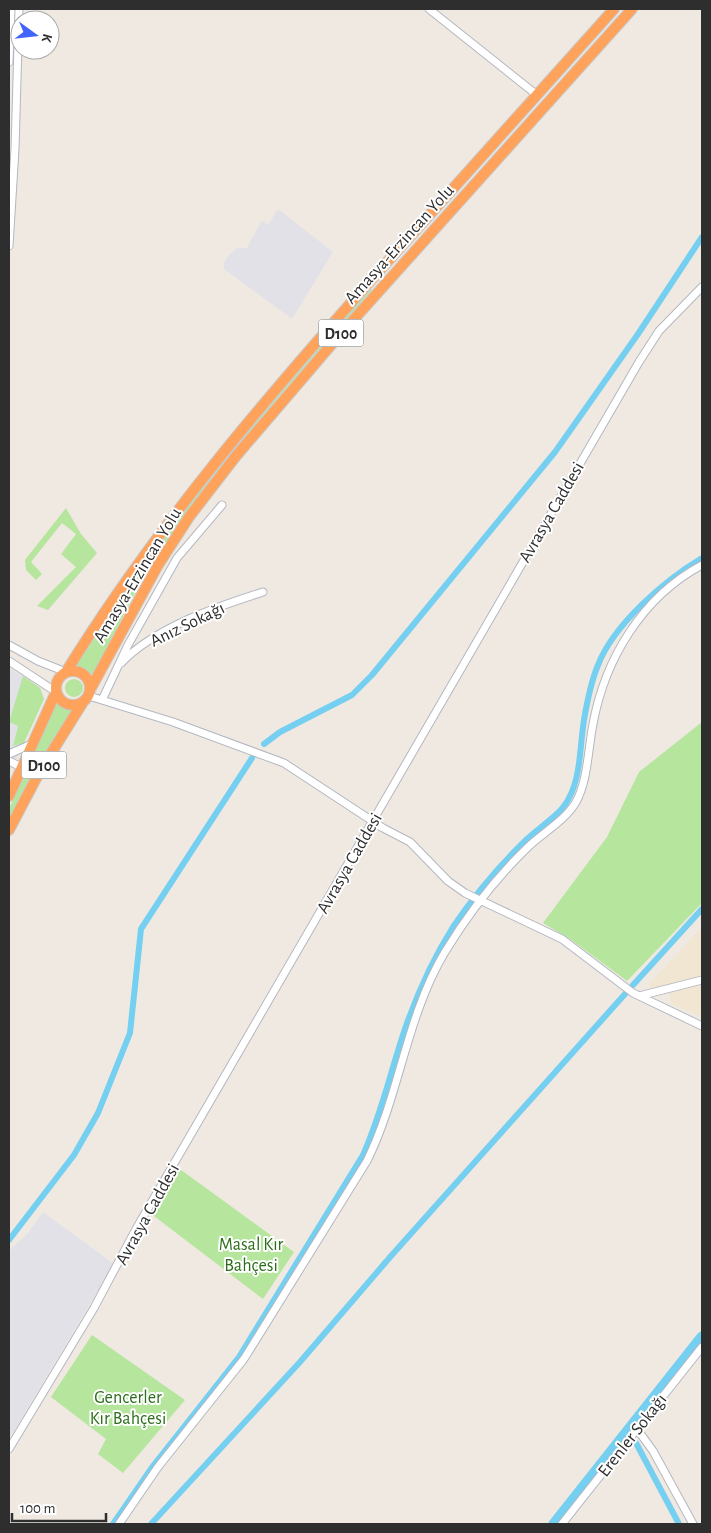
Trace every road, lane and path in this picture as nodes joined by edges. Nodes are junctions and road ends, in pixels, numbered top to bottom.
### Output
1 (11, 9) edge
2 (19, 9) edge
3 (429, 9) edge
4 (614, 9) edge
5 (632, 9) edge
6 (9, 62) edge
7 (537, 95) junction
8 (9, 246) edge
9 (702, 287) edge
10 (222, 505) dead end
11 (702, 565) edge
12 (262, 592) dead end
13 (9, 645) edge
14 (9, 661) edge
15 (117, 667) junction
16 (66, 672) junction
17 (56, 692) junction
18 (87, 695) junction
19 (102, 700) junction
20 (32, 744) junction
21 (9, 754) edge
22 (9, 761) edge
23 (21, 767) junction
24 (9, 796) edge
25 (373, 822) junction
26 (9, 830) edge
27 (481, 902) junction
28 (702, 980) edge
29 (639, 996) junction
30 (702, 1026) edge
31 (702, 1347) edge
32 (637, 1429) junction
33 (9, 1449) edge
34 (119, 1524) edge
35 (562, 1524) edge
36 (693, 1524) edge

1 - 6 street
2 - 8 street
3 - 7 street
4 - 7 highway, Amasya-Erzincan Yolu / D100
5 - 18 highway, Amasya-Erzincan Yolu / D100
7 - 16 highway, Amasya-Erzincan Yolu / D100
9 - 25 street, Avrasya Caddesi
10 - 15 street
11 - 27 street
12 - 15 street, Anız Sokağı
13 - 16 street
14 - 17 street
15 - 19 street
16 - 17 highway
16 - 18 highway
17 - 18 highway
17 - 20 highway, D100
18 - 19 street
18 - 26 highway, Amasya-Erzincan Yolu / D100
19 - 25 street
20 - 21 street
20 - 23 highway, D100
22 - 23 street
23 - 24 highway, D100
25 - 27 street
25 - 33 street, Avrasya Caddesi
27 - 29 street
27 - 34 street
28 - 29 street
29 - 30 street
31 - 32 street, Erenler Sokağı
32 - 35 street, Erenler Sokağı
32 - 36 street

